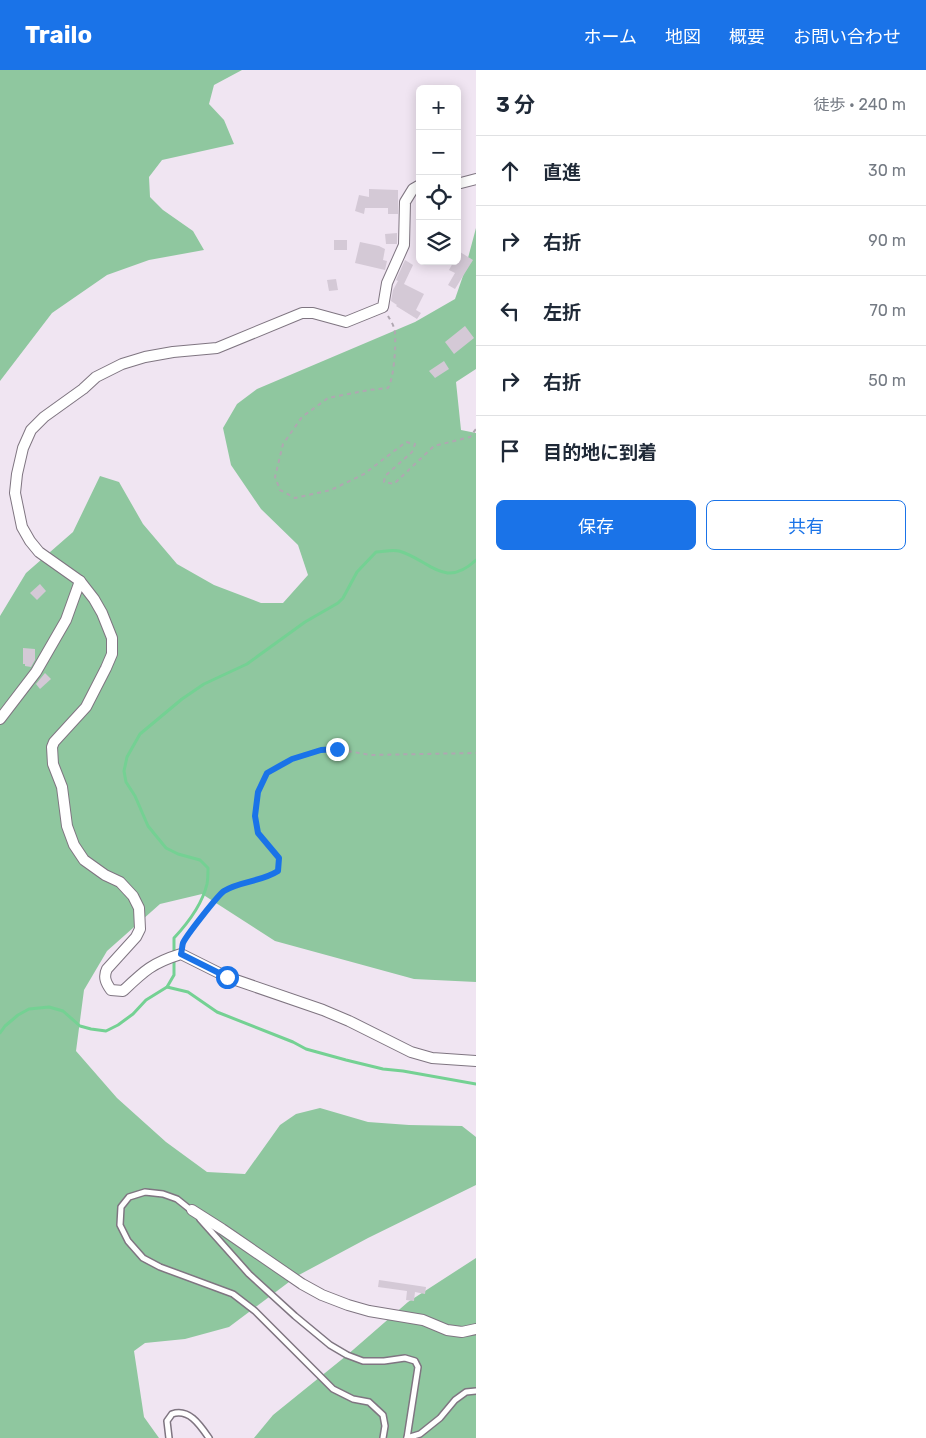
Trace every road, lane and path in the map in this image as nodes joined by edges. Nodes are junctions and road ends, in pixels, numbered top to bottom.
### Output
1 (476, 179) edge
2 (461, 183) edge
3 (416, 187) edge
4 (383, 307) junction
5 (476, 429) edge
6 (80, 581) junction
7 (0, 719) edge
8 (476, 753) edge
9 (181, 954) junction
10 (476, 1062) edge
11 (192, 1210) junction
12 (476, 1329) edge
13 (476, 1391) edge
14 (169, 1438) edge
15 (210, 1438) edge
16 (383, 1438) edge
17 (407, 1438) edge

1 - 2 street
3 - 4 street
4 - 5 path
4 - 6 street
6 - 7 street
6 - 9 street
8 - 9 path
9 - 10 street
11 - 12 street
11 - 16 lane
11 - 17 lane
13 - 17 lane
14 - 15 lane

